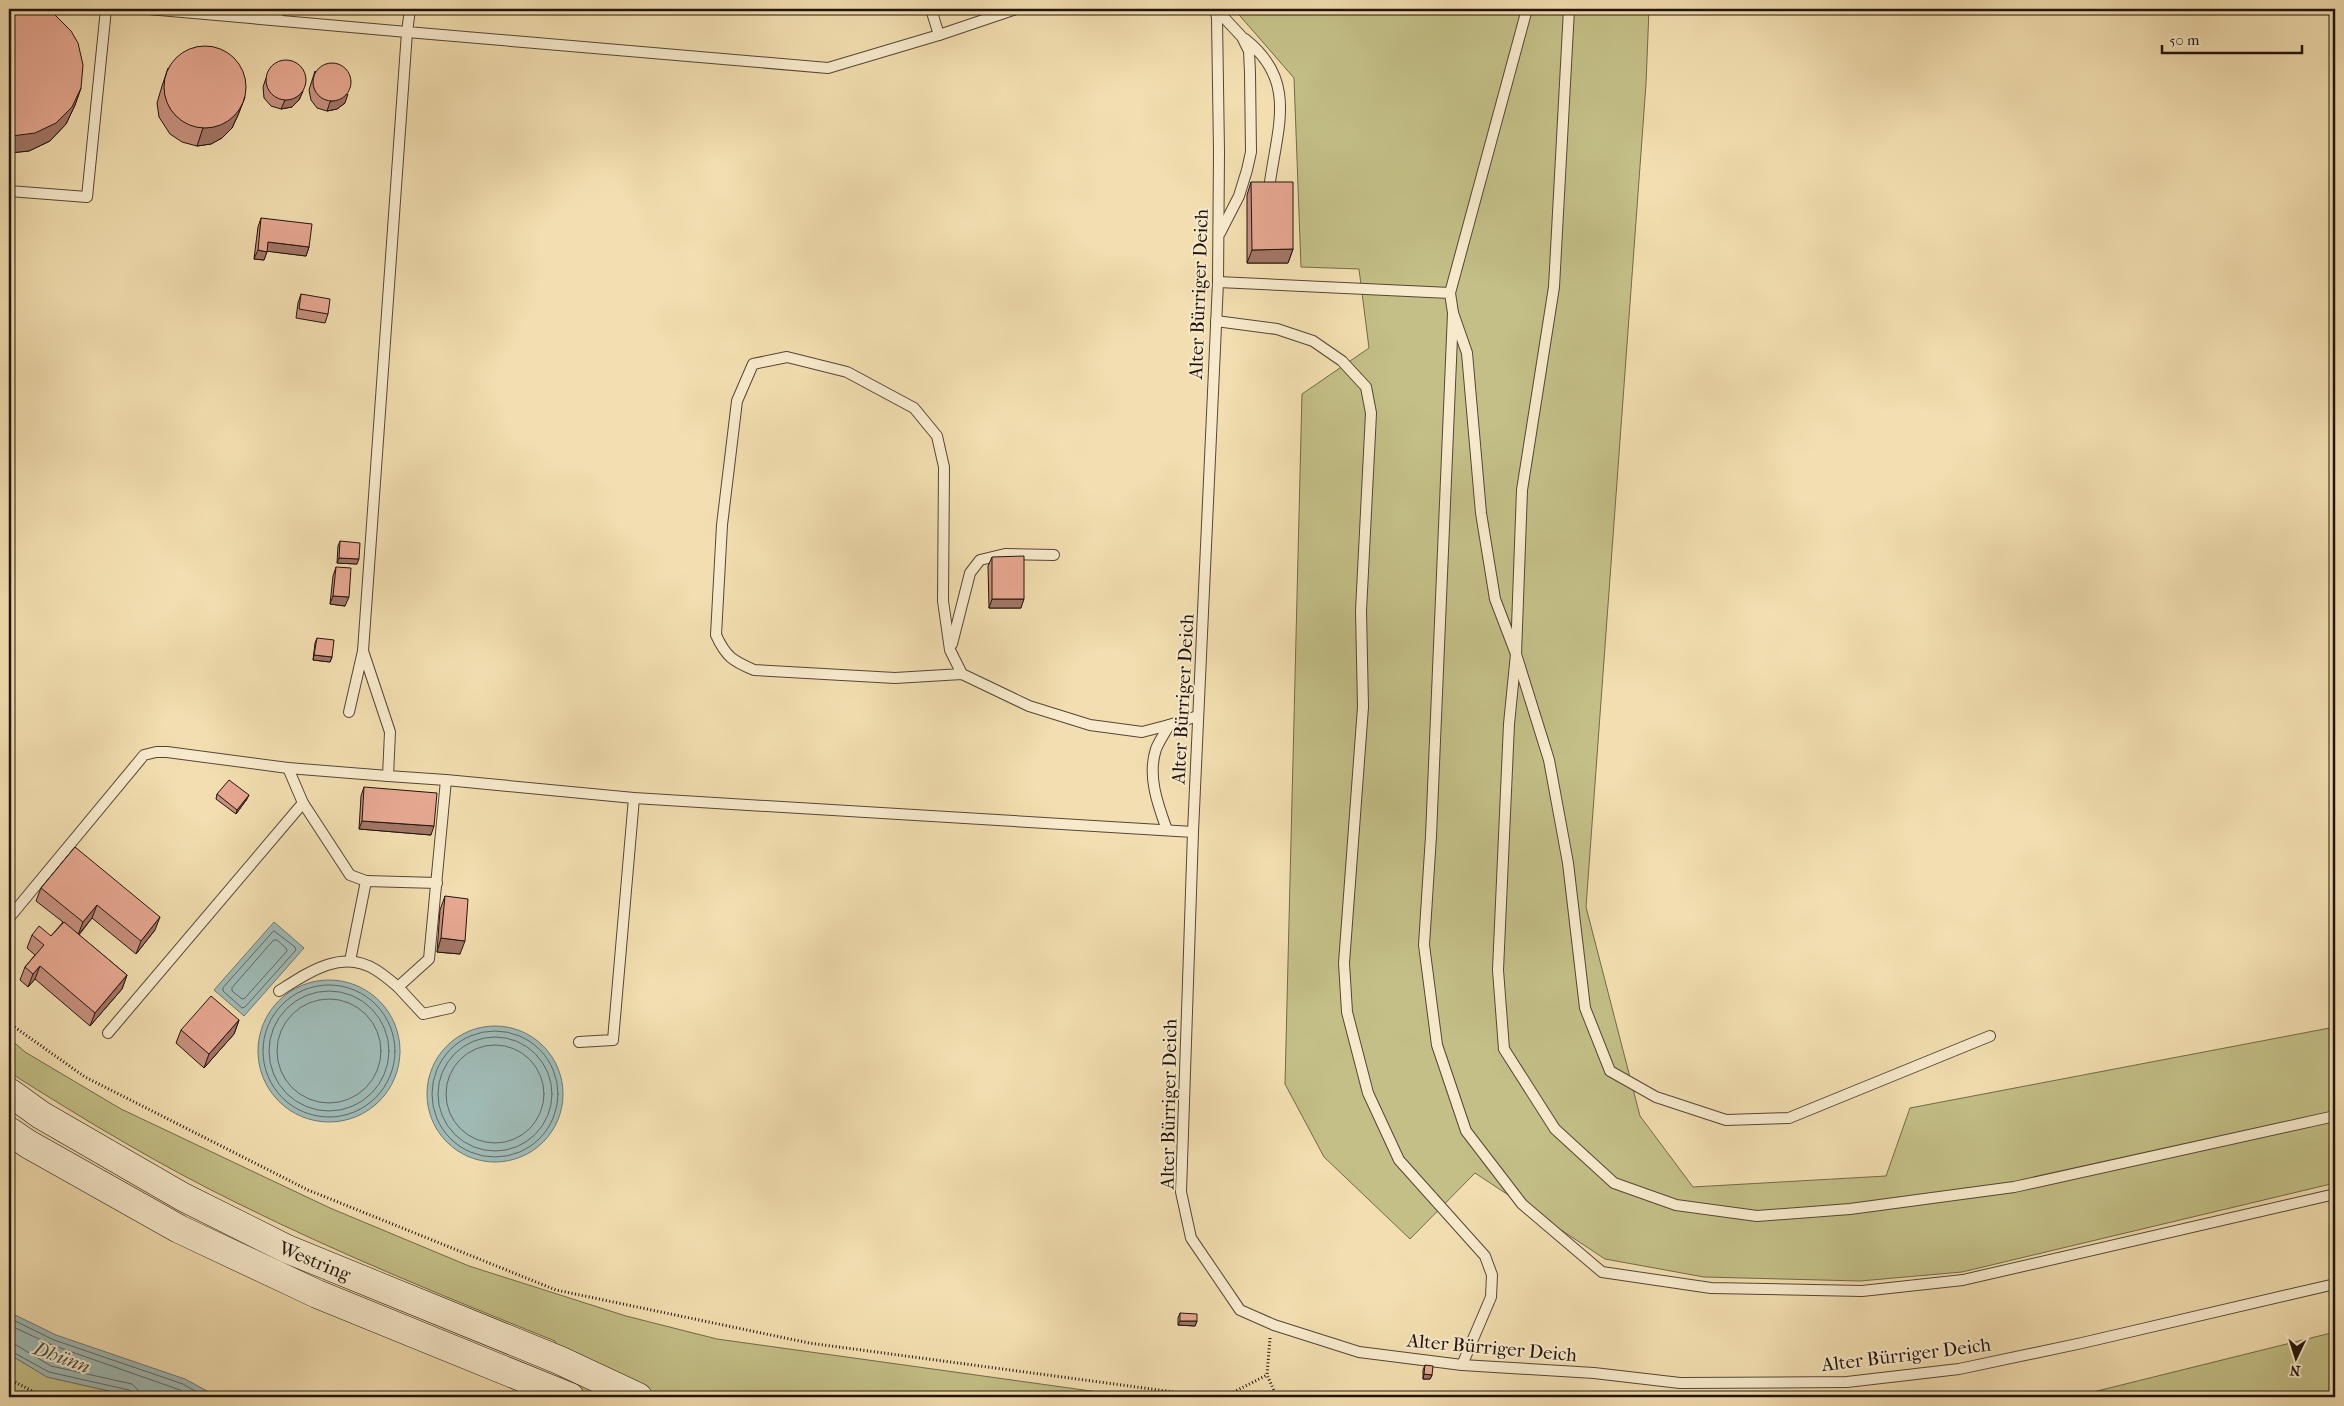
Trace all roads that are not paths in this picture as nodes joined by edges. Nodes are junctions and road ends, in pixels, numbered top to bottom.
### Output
1 (106, 9) edge
2 (148, 9) edge
3 (278, 9) edge
4 (410, 9) edge
5 (931, 9) edge
6 (1016, 9) edge
7 (1216, 9) edge
8 (1527, 9) edge
9 (1569, 9) edge
10 (277, 20) junction
11 (408, 32) junction
12 (939, 35) junction
13 (1242, 37) junction
14 (1270, 182) edge
15 (9, 191) edge
16 (1218, 236) junction
17 (1218, 282) junction
18 (1450, 293) junction
19 (1453, 312) junction
20 (1216, 321) junction
21 (1054, 555) dead end
22 (950, 650) junction
23 (363, 651) junction
24 (1516, 654) junction
25 (962, 674) junction
26 (349, 712) dead end
27 (1198, 716) junction
28 (1169, 725) junction
29 (288, 768) junction
30 (388, 776) junction
31 (446, 780) junction
32 (634, 798) junction
33 (303, 803) junction
34 (1167, 830) junction
35 (1193, 832) junction
36 (366, 881) junction
37 (437, 883) junction
38 (9, 918) edge
39 (350, 961) junction
40 (398, 987) junction
41 (279, 991) dead end
42 (450, 1008) dead end
43 (108, 1033) dead end
44 (1990, 1036) dead end
45 (579, 1042) dead end
46 (9, 1092) edge
47 (2335, 1116) edge
48 (9, 1131) edge
49 (2335, 1194) edge
50 (2335, 1284) edge
51 (1462, 1365) junction
52 (561, 1393) edge
53 (638, 1397) edge

1 - 15 lane
2 - 10 lane
3 - 10 lane
4 - 11 lane
5 - 12 lane
6 - 12 lane
7 - 13 lane
7 - 16 lane, Alter Bürriger Deich
8 - 18 lane
9 - 24 lane
10 - 11 lane
11 - 12 lane
11 - 23 lane
13 - 14 lane
13 - 16 lane
16 - 17 lane, Alter Bürriger Deich
17 - 18 lane
17 - 20 lane, Alter Bürriger Deich
18 - 19 lane
19 - 24 lane
19 - 49 lane
20 - 27 lane, Alter Bürriger Deich
20 - 51 lane
21 - 22 lane
22 - 25 lane
22 - 25 lane
23 - 26 lane
23 - 30 lane
24 - 44 lane
24 - 47 lane
25 - 28 lane
27 - 28 lane
27 - 35 lane, Alter Bürriger Deich
28 - 34 lane
29 - 30 lane
29 - 33 lane
29 - 38 lane
30 - 31 lane
31 - 32 lane
31 - 37 lane
32 - 34 lane
32 - 45 lane
33 - 36 lane
33 - 43 lane
34 - 35 lane
35 - 51 lane, Alter Bürriger Deich
36 - 37 lane
36 - 39 lane
37 - 40 lane
39 - 40 lane
39 - 41 lane
40 - 42 lane
46 - 53 main road, Westring
48 - 52 main road, Westring
50 - 51 lane, Alter Bürriger Deich

